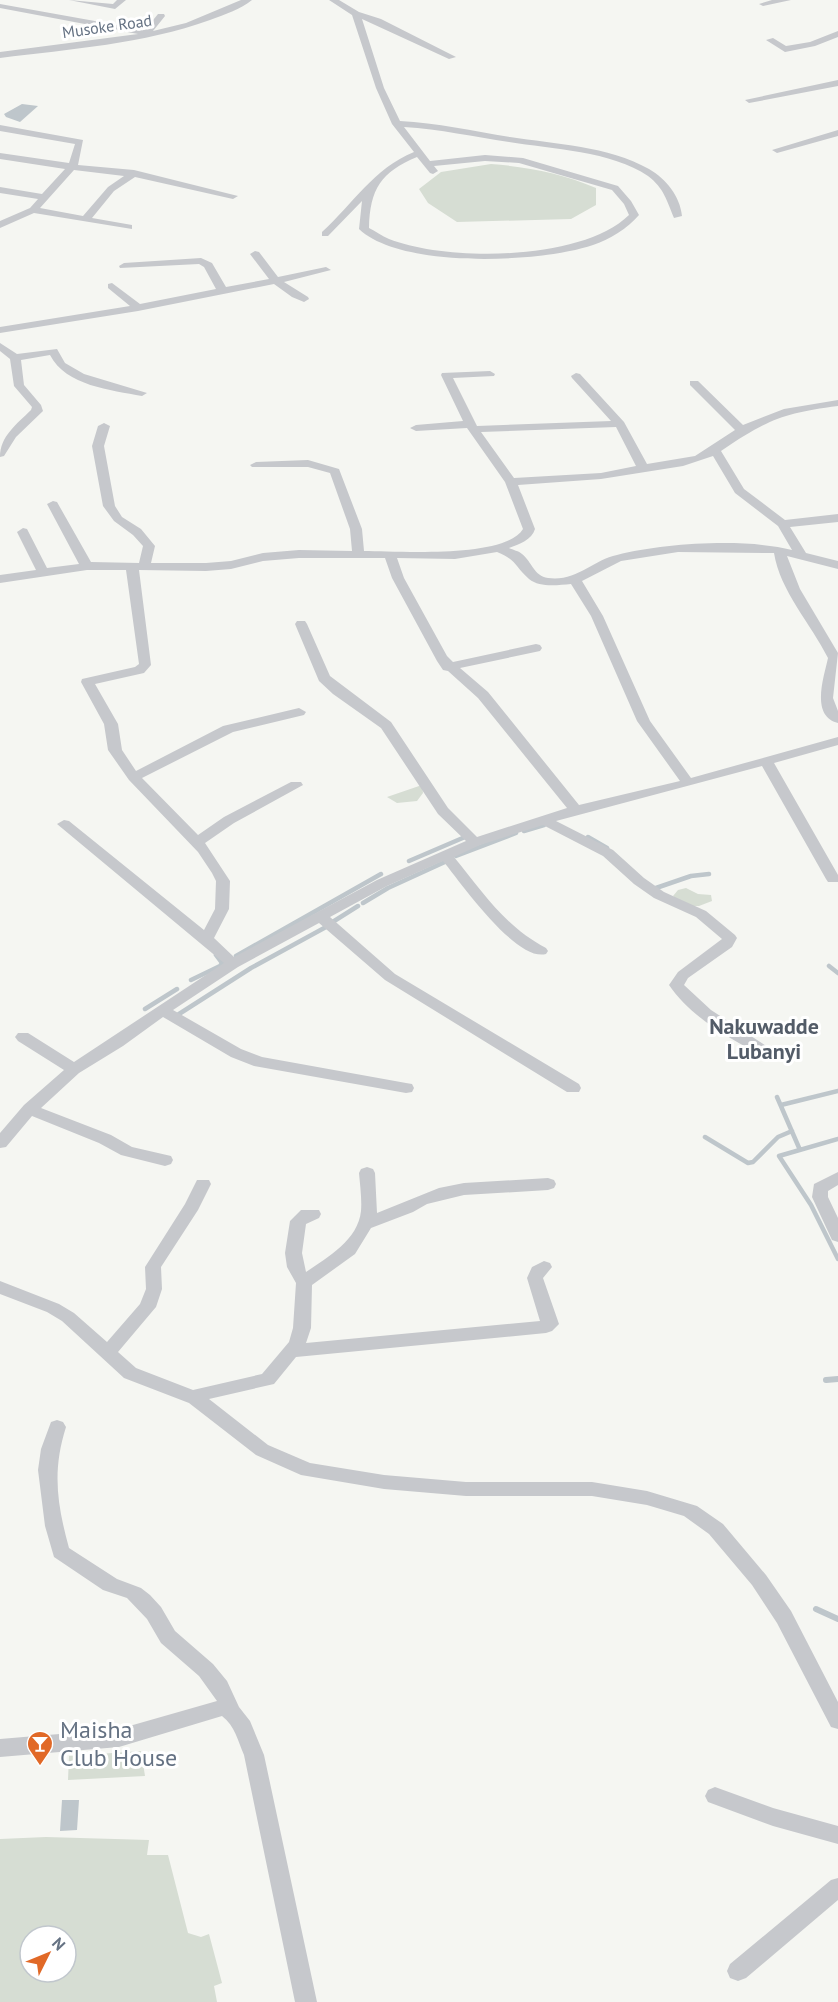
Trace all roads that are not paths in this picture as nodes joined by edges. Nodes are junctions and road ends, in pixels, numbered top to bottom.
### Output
1 (74, 0) edge
2 (122, 0) edge
3 (248, 0) edge
4 (333, 0) edge
5 (787, 0) edge
6 (93, 3) junction
7 (763, 4) dead end
8 (0, 6) edge
9 (356, 14) junction
10 (161, 16) dead end
11 (71, 18) junction
12 (150, 34) junction
13 (838, 34) edge
14 (770, 40) dead end
15 (12, 53) junction
16 (0, 55) edge
17 (453, 57) dead end
18 (0, 66) edge
19 (838, 83) edge
20 (749, 100) dead end
21 (397, 124) junction
22 (0, 128) edge
23 (838, 133) edge
24 (777, 150) dead end
25 (419, 153) junction
26 (0, 156) edge
27 (428, 164) junction
28 (73, 165) junction
29 (134, 173) junction
30 (435, 173) dead end
31 (374, 182) junction
32 (0, 190) edge
33 (233, 196) dead end
34 (43, 197) junction
35 (33, 210) junction
36 (677, 216) dead end
37 (86, 219) junction
38 (0, 225) edge
39 (129, 228) dead end
40 (325, 234) dead end
41 (255, 254) dead end
42 (124, 266) dead end
43 (326, 270) dead end
44 (274, 280) junction
45 (112, 286) dead end
46 (222, 290) junction
47 (304, 299) dead end
48 (138, 308) junction
49 (0, 330) edge
50 (0, 346) edge
51 (15, 358) junction
52 (490, 374) dead end
53 (576, 376) dead end
54 (694, 383) dead end
55 (142, 393) dead end
56 (835, 404) edge
57 (838, 416) edge
58 (620, 424) junction
59 (104, 426) dead end
60 (472, 426) junction
61 (416, 428) dead end
62 (742, 431) junction
63 (715, 450) junction
64 (0, 454) edge
65 (256, 465) dead end
66 (643, 468) junction
67 (511, 482) junction
68 (53, 504) dead end
69 (838, 518) edge
70 (783, 524) junction
71 (23, 532) dead end
72 (497, 547) junction
73 (780, 551) junction
74 (358, 553) junction
75 (390, 554) junction
76 (801, 555) junction
77 (838, 565) edge
78 (87, 566) junction
79 (138, 566) junction
80 (43, 573) junction
81 (0, 579) edge
82 (575, 580) junction
83 (301, 624) dead end
84 (536, 648) dead end
85 (448, 667) junction
86 (298, 712) dead end
87 (838, 719) edge
88 (838, 741) edge
89 (766, 761) junction
90 (134, 777) junction
91 (688, 783) junction
92 (296, 784) dead end
93 (576, 810) junction
94 (544, 820) junction
95 (64, 824) dead end
96 (197, 842) junction
97 (475, 842) junction
98 (444, 854) junction
99 (833, 879) dead end
100 (321, 918) junction
101 (206, 939) junction
102 (541, 951) dead end
103 (233, 964) junction
104 (162, 1010) junction
105 (23, 1037) dead end
106 (766, 1051) dead end
107 (74, 1069) junction
108 (406, 1088) dead end
109 (573, 1088) dead end
110 (30, 1109) junction
111 (0, 1143) edge
112 (165, 1160) dead end
113 (367, 1173) dead end
114 (838, 1178) edge
115 (203, 1184) dead end
116 (548, 1184) dead end
117 (313, 1214) dead end
118 (365, 1224) junction
119 (838, 1236) edge
120 (544, 1267) dead end
121 (303, 1282) junction
122 (0, 1287) edge
123 (292, 1350) junction
124 (107, 1353) junction
125 (191, 1397) junction
126 (57, 1427) dead end
127 (231, 1710) junction
128 (838, 1721) edge
129 (0, 1748) edge
130 (715, 1796) dead end
131 (838, 1835) edge
132 (838, 1887) edge
133 (738, 1971) dead end
134 (306, 2002) edge

1 - 6 street
2 - 6 street
3 - 12 street, Musoke Road
4 - 9 street
5 - 7 street
6 - 11 street
8 - 11 street
9 - 17 street
9 - 21 street
10 - 12 street
11 - 12 street
12 - 15 street, Musoke Road
13 - 14 street
15 - 16 street, Musoke Road
15 - 18 street
19 - 20 street
21 - 25 street
21 - 36 street
22 - 28 street
23 - 24 street
25 - 27 street
25 - 31 street
26 - 28 street
27 - 30 street
27 - 31 street
28 - 29 street
28 - 34 street
29 - 33 street
29 - 37 street
31 - 40 street
32 - 34 street
34 - 35 street
35 - 37 street
35 - 38 street
37 - 39 street
41 - 44 street
42 - 46 street
43 - 44 street
44 - 46 street
44 - 47 street
45 - 48 street
46 - 48 street
48 - 49 street
50 - 51 street
51 - 55 street
51 - 64 street
52 - 60 street
53 - 58 street
54 - 62 street
56 - 57 street
56 - 62 street
58 - 60 street
58 - 66 street
59 - 79 street
60 - 61 street
60 - 67 street
62 - 63 street
63 - 66 street
63 - 70 street
65 - 74 street
66 - 67 street
67 - 72 street
68 - 78 street
69 - 70 street
70 - 76 street
71 - 80 street
72 - 75 street
72 - 82 street
73 - 76 street
73 - 82 street
73 - 87 street
74 - 75 street
74 - 79 street
75 - 85 street
76 - 77 street
78 - 79 street
78 - 80 street
79 - 90 street
80 - 81 street
82 - 91 street
83 - 97 street
84 - 85 street
85 - 93 street
86 - 90 street
88 - 89 street
89 - 91 street
89 - 99 street
90 - 96 street
91 - 93 street
92 - 96 street
93 - 94 street
94 - 97 street
94 - 106 street
95 - 101 street
96 - 101 street
97 - 98 street
98 - 100 street
98 - 102 street
100 - 103 street
100 - 109 street
101 - 103 street
103 - 104 street
104 - 107 street
104 - 108 street
105 - 107 street
107 - 110 street
110 - 111 street
110 - 112 street
113 - 118 street
114 - 119 street
115 - 124 street
116 - 118 street
117 - 121 street
118 - 121 street
120 - 123 street
121 - 123 street
122 - 124 street
123 - 125 street
124 - 125 street
125 - 128 street
126 - 127 street
127 - 129 street
127 - 134 street
130 - 131 street
132 - 133 street

